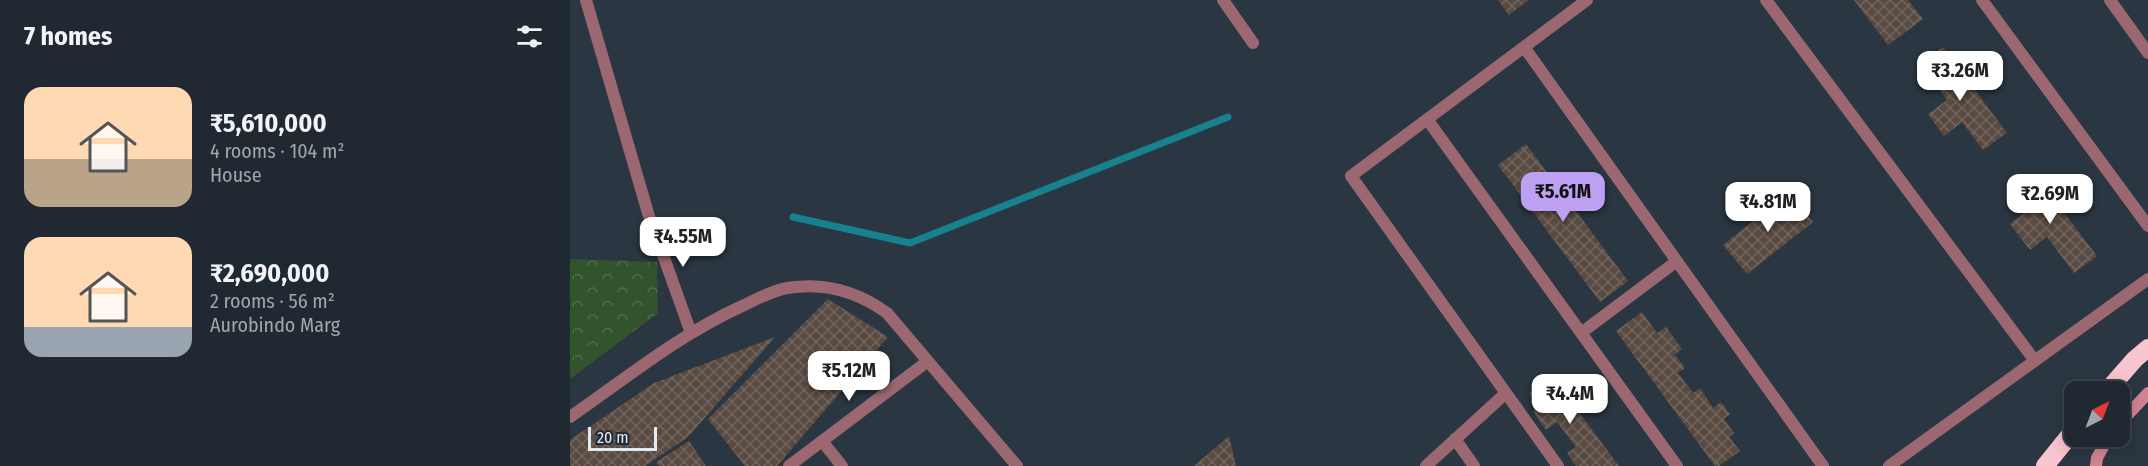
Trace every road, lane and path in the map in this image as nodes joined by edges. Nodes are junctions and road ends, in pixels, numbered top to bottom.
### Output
1 (586, 0) edge
2 (1223, 0) edge
3 (1587, 0) edge
4 (1766, 0) edge
5 (1982, 0) edge
6 (2110, 0) edge
7 (1253, 43) dead end
8 (1524, 47) junction
9 (2148, 53) edge
10 (1427, 119) junction
11 (2148, 226) edge
12 (1677, 261) junction
13 (2148, 279) edge
14 (691, 333) junction
15 (1581, 333) junction
16 (2148, 348) edge
17 (2035, 361) junction
18 (928, 362) junction
19 (2116, 381) edge
20 (1506, 393) junction
21 (2148, 393) edge
22 (2130, 412) edge
23 (570, 417) edge
24 (1455, 439) junction
25 (822, 441) junction
26 (2064, 442) edge
27 (2103, 447) edge
28 (789, 466) edge
29 (842, 466) edge
30 (1017, 466) edge
31 (1426, 466) edge
32 (1474, 466) edge
33 (1558, 466) edge
34 (1677, 466) edge
35 (1823, 466) edge
36 (1889, 466) edge
37 (2045, 466) edge
38 (2096, 466) edge

1 - 14 street
2 - 7 street
3 - 8 street
4 - 17 street
5 - 11 street
6 - 9 street
8 - 10 street
8 - 12 street
10 - 15 street
10 - 20 street
12 - 15 street
12 - 35 street
13 - 17 street
14 - 18 street
14 - 23 street
15 - 34 street
16 - 19 highway
17 - 36 street
18 - 25 street
18 - 30 street
20 - 24 street
20 - 33 street
21 - 22 main road
24 - 31 street
24 - 32 street
25 - 28 street
25 - 29 street
26 - 37 highway
27 - 38 main road

